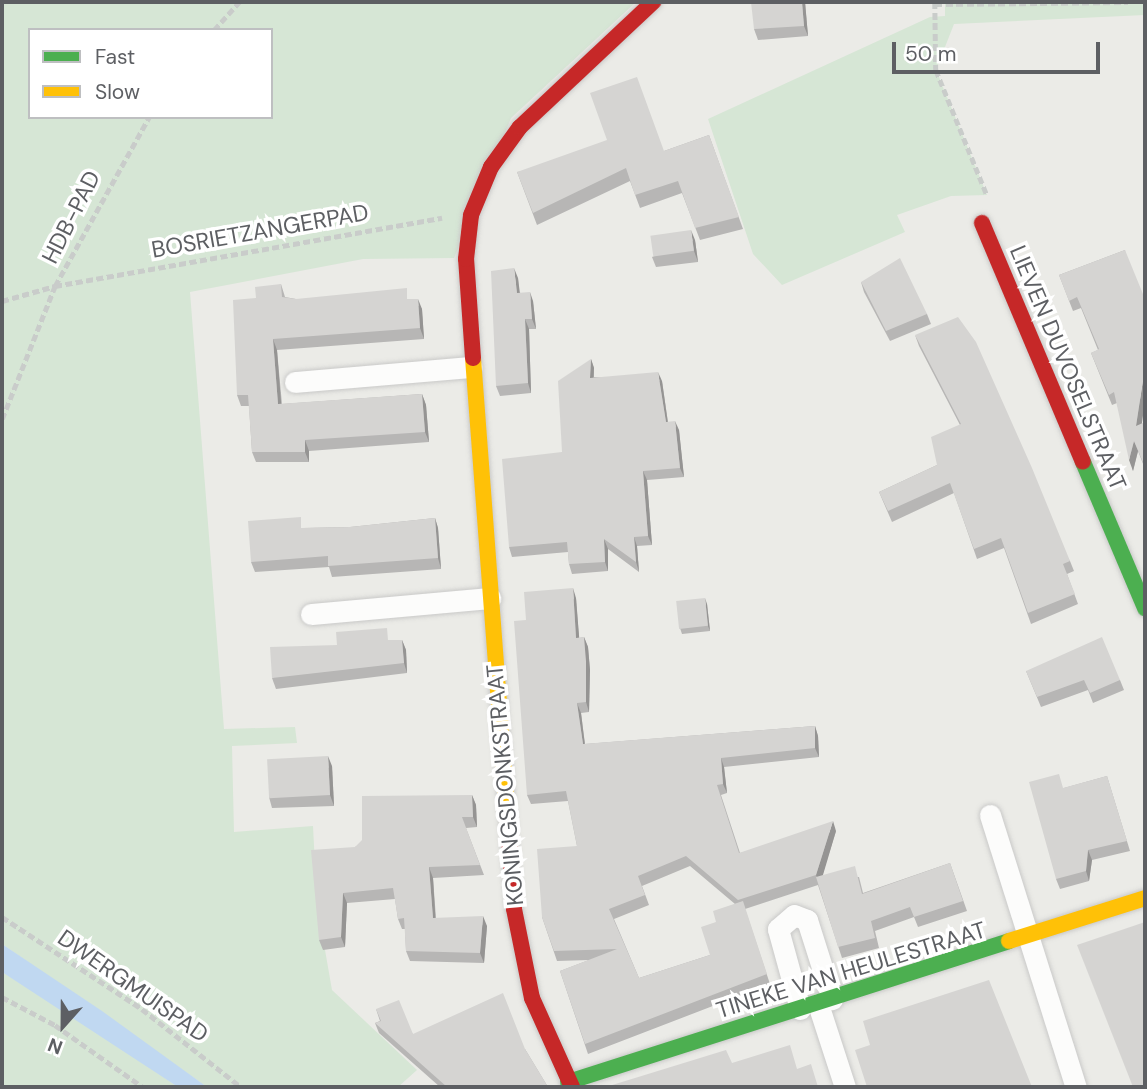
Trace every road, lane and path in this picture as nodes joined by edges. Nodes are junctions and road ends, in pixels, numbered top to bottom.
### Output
1 (239, 2) edge
2 (653, 2) edge
3 (1128, 2) edge
4 (935, 3) edge
5 (216, 28) edge
6 (148, 119) edge
7 (471, 215) junction
8 (982, 223) joint
9 (55, 286) junction
10 (2, 301) edge
11 (471, 367) junction
12 (295, 382) dead end
13 (2, 419) edge
14 (490, 598) junction
15 (1145, 608) edge
16 (311, 614) dead end
17 (990, 815) dead end
18 (1145, 898) edge
19 (2, 916) edge
20 (1025, 939) junction
21 (2, 997) edge
22 (817, 1004) junction
23 (570, 1085) edge
24 (144, 1087) edge
25 (241, 1087) edge
26 (845, 1087) edge
27 (1076, 1087) edge

1 - 5 path
2 - 7 street, KONINGSDONKSTRAAT
3 - 4 path
4 - 8 path
6 - 9 path, HDB-PAD
7 - 9 path, BOSRIETZANGERPAD
7 - 11 street, KONINGSDONKSTRAAT
8 - 15 street, LIEVEN DUVOSELSTRAAT
9 - 10 path, HDB-PAD
9 - 13 path
11 - 12 street
11 - 14 street, KONINGSDONKSTRAAT
14 - 16 street
14 - 23 street, KONINGSDONKSTRAAT
17 - 20 street
18 - 20 street, TINEKE VAN HEULESTRAAT
19 - 25 path, DWERGMUISPAD
20 - 22 street, TINEKE VAN HEULESTRAAT
20 - 27 street
21 - 24 path
22 - 23 street, TINEKE VAN HEULESTRAAT
22 - 26 street

